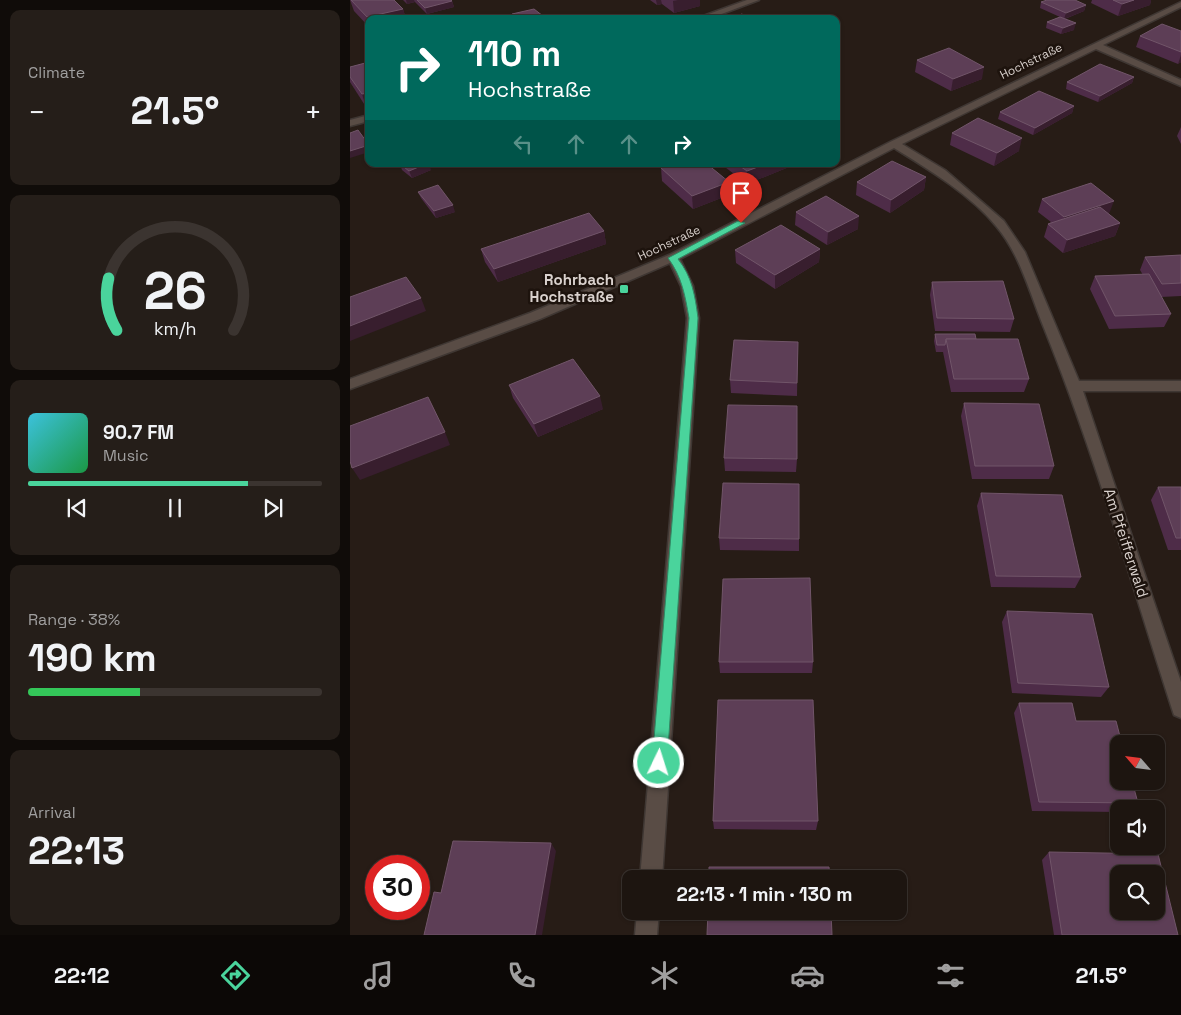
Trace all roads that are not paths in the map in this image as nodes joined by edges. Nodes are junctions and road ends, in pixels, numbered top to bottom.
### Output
1 (755, 0) edge
2 (1181, 4) edge
3 (711, 15) edge
4 (1095, 45) junction
5 (1181, 83) edge
6 (365, 119) edge
7 (350, 123) edge
8 (894, 144) junction
9 (673, 258) junction
10 (350, 384) edge
11 (1074, 386) junction
12 (1181, 386) edge
13 (1180, 703) edge
14 (651, 870) edge
15 (647, 920) edge
16 (646, 935) edge

1 - 3 street
2 - 4 street, Hochstraße
4 - 5 street
4 - 8 street, Hochstraße
6 - 7 street
8 - 9 street, Hochstraße
8 - 11 street, Am Pfeifferwald
9 - 10 street, Hochstraße
9 - 14 street
11 - 12 street
11 - 13 street, Am Pfeifferwald
15 - 16 street

